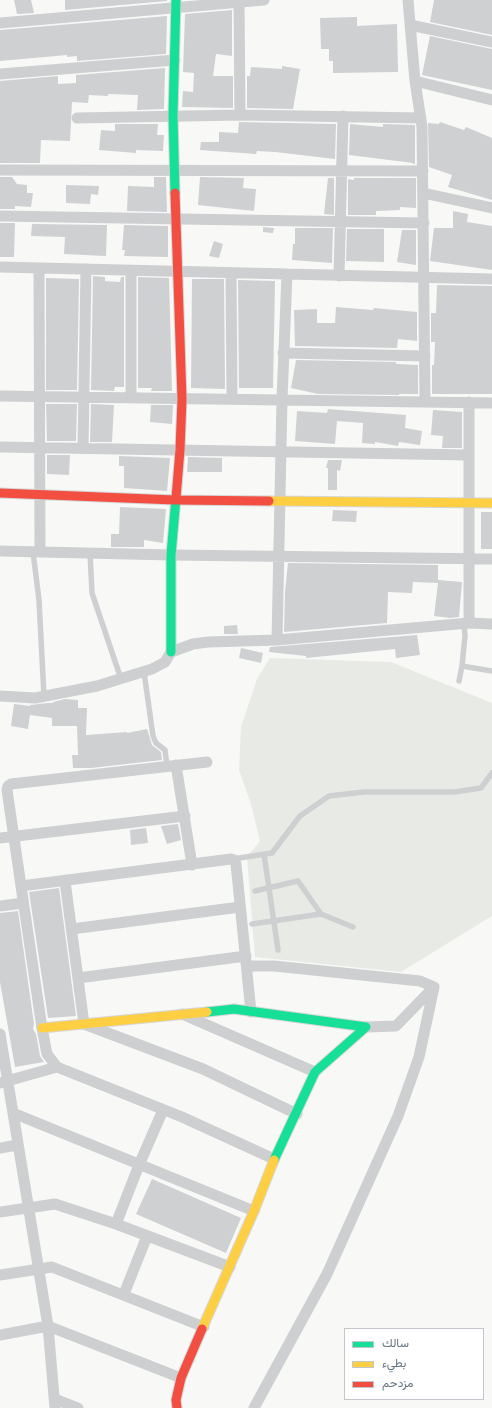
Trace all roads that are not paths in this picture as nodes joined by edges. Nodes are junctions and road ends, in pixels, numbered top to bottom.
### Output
1 (264, 0) edge
2 (408, 0) edge
3 (239, 1) edge
4 (176, 4) edge
5 (0, 23) edge
6 (410, 25) junction
7 (492, 42) edge
8 (175, 60) junction
9 (0, 74) edge
10 (415, 81) junction
11 (492, 100) edge
12 (173, 115) junction
13 (240, 115) junction
14 (342, 116) junction
15 (76, 118) dead end
16 (421, 118) junction
17 (0, 170) edge
18 (175, 170) junction
19 (341, 171) junction
20 (423, 171) junction
21 (423, 193) junction
22 (492, 208) edge
23 (0, 216) edge
24 (176, 219) junction
25 (340, 221) junction
26 (424, 222) junction
27 (0, 267) edge
28 (39, 268) junction
29 (86, 269) junction
30 (132, 271) junction
31 (179, 272) junction
32 (231, 273) junction
33 (287, 274) junction
34 (339, 276) junction
35 (425, 278) junction
36 (492, 279) edge
37 (283, 353) junction
38 (425, 356) junction
39 (0, 396) edge
40 (40, 397) junction
41 (84, 397) junction
42 (131, 398) junction
43 (182, 399) junction
44 (232, 399) junction
45 (282, 400) junction
46 (425, 402) junction
47 (469, 402) junction
48 (492, 403) edge
49 (0, 447) edge
50 (40, 448) junction
51 (83, 448) junction
52 (180, 450) junction
53 (281, 452) junction
54 (469, 456) junction
55 (0, 493) edge
56 (40, 494) junction
57 (175, 500) junction
58 (280, 501) junction
59 (469, 503) junction
60 (492, 503) edge
61 (0, 551) edge
62 (37, 552) junction
63 (90, 553) junction
64 (171, 555) junction
65 (278, 556) junction
66 (469, 559) junction
67 (492, 559) edge
68 (466, 624) junction
69 (492, 624) edge
70 (277, 640) junction
71 (171, 652) junction
72 (462, 666) junction
73 (492, 671) edge
74 (144, 672) junction
75 (122, 679) junction
76 (459, 681) dead end
77 (0, 696) edge
78 (44, 696) junction
79 (207, 762) dead end
80 (172, 766) junction
81 (492, 773) edge
82 (3, 788) edge
83 (185, 816) junction
84 (14, 836) junction
85 (0, 838) edge
86 (264, 854) junction
87 (231, 859) junction
88 (192, 865) junction
89 (65, 881) junction
90 (20, 886) junction
91 (269, 887) junction
92 (255, 891) dead end
93 (23, 903) junction
94 (0, 906) edge
95 (240, 907) junction
96 (321, 914) junction
97 (274, 920) junction
98 (252, 924) dead end
99 (353, 928) dead end
100 (72, 929) junction
101 (278, 950) dead end
102 (247, 961) junction
103 (78, 978) junction
104 (434, 987) junction
105 (251, 1012) junction
106 (181, 1014) junction
107 (84, 1024) junction
108 (42, 1028) junction
109 (366, 1028) junction
110 (0, 1034) edge
111 (57, 1067) junction
112 (315, 1072) junction
113 (4, 1082) edge
114 (163, 1110) junction
115 (13, 1113) junction
116 (296, 1114) junction
117 (18, 1145) junction
118 (0, 1148) edge
119 (274, 1159) junction
120 (139, 1165) junction
121 (28, 1208) junction
122 (254, 1211) junction
123 (0, 1212) edge
124 (116, 1224) junction
125 (147, 1236) junction
126 (230, 1267) junction
127 (38, 1269) junction
128 (0, 1275) edge
129 (124, 1294) junction
130 (48, 1326) junction
131 (204, 1326) junction
132 (0, 1335) edge
133 (181, 1378) junction
134 (55, 1403) edge
135 (78, 1408) edge
136 (177, 1408) edge
137 (254, 1408) edge

1 - 3 street
2 - 6 street
3 - 4 street
3 - 13 street
4 - 5 street
4 - 8 street
6 - 7 street
6 - 10 street
8 - 9 street
8 - 12 street
10 - 11 street
10 - 16 street
12 - 13 street
12 - 15 street
12 - 18 street
13 - 14 street
14 - 16 street
14 - 19 street
16 - 20 street
17 - 18 street
18 - 19 street
18 - 24 street
19 - 20 street
19 - 25 street
20 - 21 street
21 - 22 street
21 - 26 street
23 - 24 street
24 - 25 street
24 - 31 street
25 - 26 street
25 - 34 street
26 - 35 street
27 - 28 street
28 - 29 street
28 - 40 street
29 - 30 street
29 - 41 street
30 - 31 street
30 - 42 street
31 - 32 street
31 - 43 street
32 - 33 street
32 - 44 street
33 - 34 street
33 - 37 street
34 - 35 street
35 - 36 street
35 - 38 street
37 - 38 street
37 - 45 street
38 - 46 street
39 - 40 street
40 - 41 street
40 - 50 street
41 - 42 street
41 - 51 street
42 - 43 street
43 - 44 street
43 - 52 street
44 - 45 street
45 - 46 street
45 - 53 street
46 - 47 street
47 - 48 street
47 - 54 street
49 - 50 street
50 - 51 street
50 - 56 street
51 - 52 street
52 - 53 street
52 - 57 street
53 - 54 street
53 - 58 street
54 - 59 street
55 - 56 street
56 - 57 street
56 - 62 street
57 - 58 street
57 - 64 street
58 - 59 street
58 - 65 street
59 - 60 street
59 - 66 street
61 - 62 street
62 - 63 street
62 - 78 lane
63 - 64 street
63 - 75 lane
64 - 65 street
64 - 71 street
65 - 66 street
65 - 70 street
66 - 67 street
66 - 68 street
68 - 69 street
68 - 70 street
68 - 72 lane
70 - 71 street
71 - 74 street
72 - 73 lane
72 - 76 lane
74 - 75 street
74 - 80 lane
75 - 78 street
77 - 78 street
79 - 80 street
80 - 82 street
80 - 83 street
81 - 86 lane
82 - 84 street
83 - 84 street
83 - 88 street
84 - 85 street
84 - 90 street
86 - 87 lane
86 - 91 lane
87 - 88 street
87 - 95 street
88 - 89 street
89 - 90 street
89 - 100 street
90 - 93 street
91 - 92 lane
91 - 96 lane
91 - 97 lane
93 - 94 street
93 - 108 street
95 - 100 street
95 - 102 street
96 - 97 lane
96 - 99 lane
97 - 98 lane
97 - 101 lane
100 - 103 street
102 - 103 street
102 - 104 street
102 - 105 street
103 - 107 street
104 - 109 street
104 - 137 street
105 - 106 street
105 - 109 street
106 - 107 street
106 - 112 street
107 - 108 street
107 - 116 street
108 - 111 street
109 - 112 street
110 - 113 street
111 - 113 street
111 - 114 street
112 - 116 street
113 - 115 street
114 - 119 street
114 - 120 street
115 - 117 street
115 - 120 street
116 - 119 street
117 - 118 street
117 - 121 street
119 - 122 street
120 - 122 street
120 - 124 street
121 - 123 street
121 - 124 street
121 - 127 street
122 - 126 street
124 - 125 street
125 - 126 street
125 - 129 street
126 - 131 street
127 - 128 street
127 - 129 street
127 - 130 street
129 - 131 street
130 - 132 street
130 - 133 street
130 - 134 street
131 - 133 street
133 - 136 street
134 - 135 street

